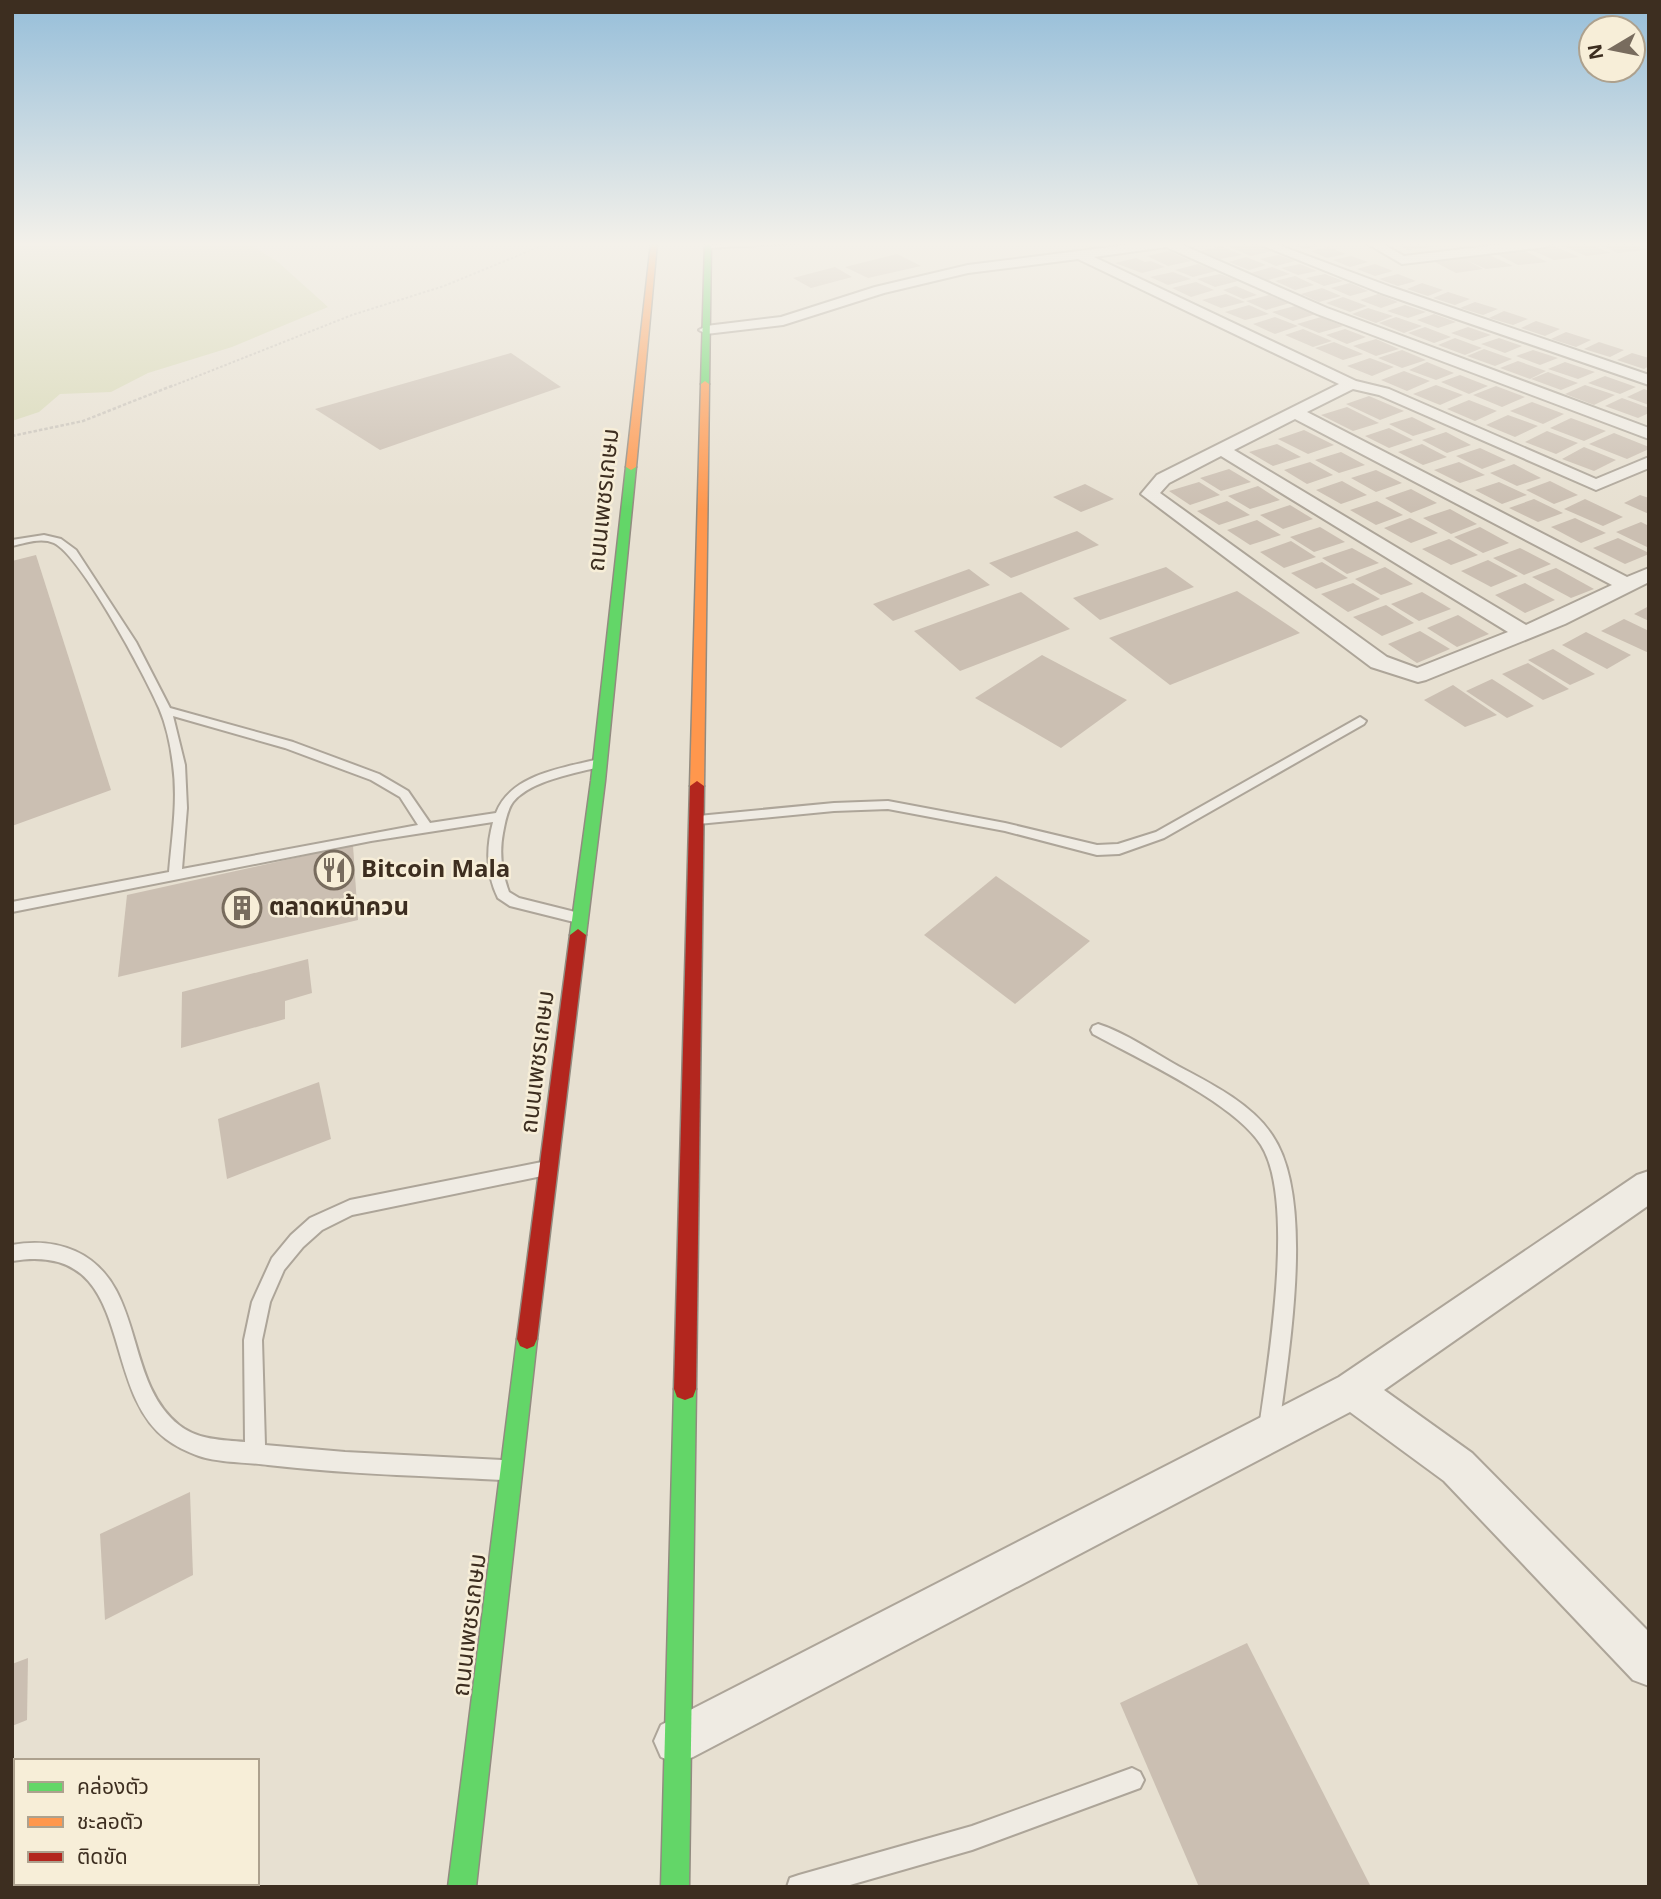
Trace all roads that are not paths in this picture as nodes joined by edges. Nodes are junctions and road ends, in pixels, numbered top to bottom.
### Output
1 (645, 332) edge
2 (706, 332) edge
3 (1241, 332) edge
4 (1377, 332) edge
5 (1508, 332) edge
6 (1649, 380) edge
7 (1351, 384) junction
8 (1294, 412) junction
9 (1649, 434) edge
10 (1222, 450) junction
11 (1649, 462) edge
12 (12, 543) edge
13 (1649, 574) edge
14 (1629, 586) junction
15 (1523, 632) junction
16 (166, 710) junction
17 (1360, 721) dead end
18 (600, 763) junction
19 (500, 816) junction
20 (698, 820) junction
21 (427, 828) junction
22 (175, 875) junction
23 (12, 907) edge
24 (580, 919) junction
25 (1098, 1030) dead end
26 (547, 1168) junction
27 (1649, 1186) edge
28 (12, 1253) edge
29 (1352, 1390) junction
30 (1269, 1431) junction
31 (255, 1453) junction
32 (510, 1471) junction
33 (1649, 1664) edge
34 (677, 1741) junction
35 (1132, 1780) dead end
36 (462, 1887) edge
37 (675, 1887) edge
38 (799, 1887) edge

1 - 18 highway, ถนนเพชรเกษม
2 - 20 highway
3 - 7 street
4 - 9 street
5 - 6 street
7 - 8 street
7 - 11 street
8 - 10 street
8 - 14 street
10 - 15 street
10 - 15 street
12 - 16 lane
13 - 14 street
14 - 15 street
16 - 21 lane
16 - 22 lane
17 - 20 lane
18 - 19 lane
18 - 24 highway, ถนนเพชรเกษม
19 - 21 lane
19 - 24 lane
20 - 34 highway
21 - 22 lane
22 - 23 lane
24 - 26 highway, ถนนเพชรเกษม
25 - 30 lane
26 - 31 lane
26 - 32 highway, ถนนเพชรเกษม
27 - 29 street
28 - 31 lane
29 - 30 street
29 - 33 street
30 - 34 street
31 - 32 lane
32 - 36 highway, ถนนเพชรเกษม
34 - 37 highway
35 - 38 lane

